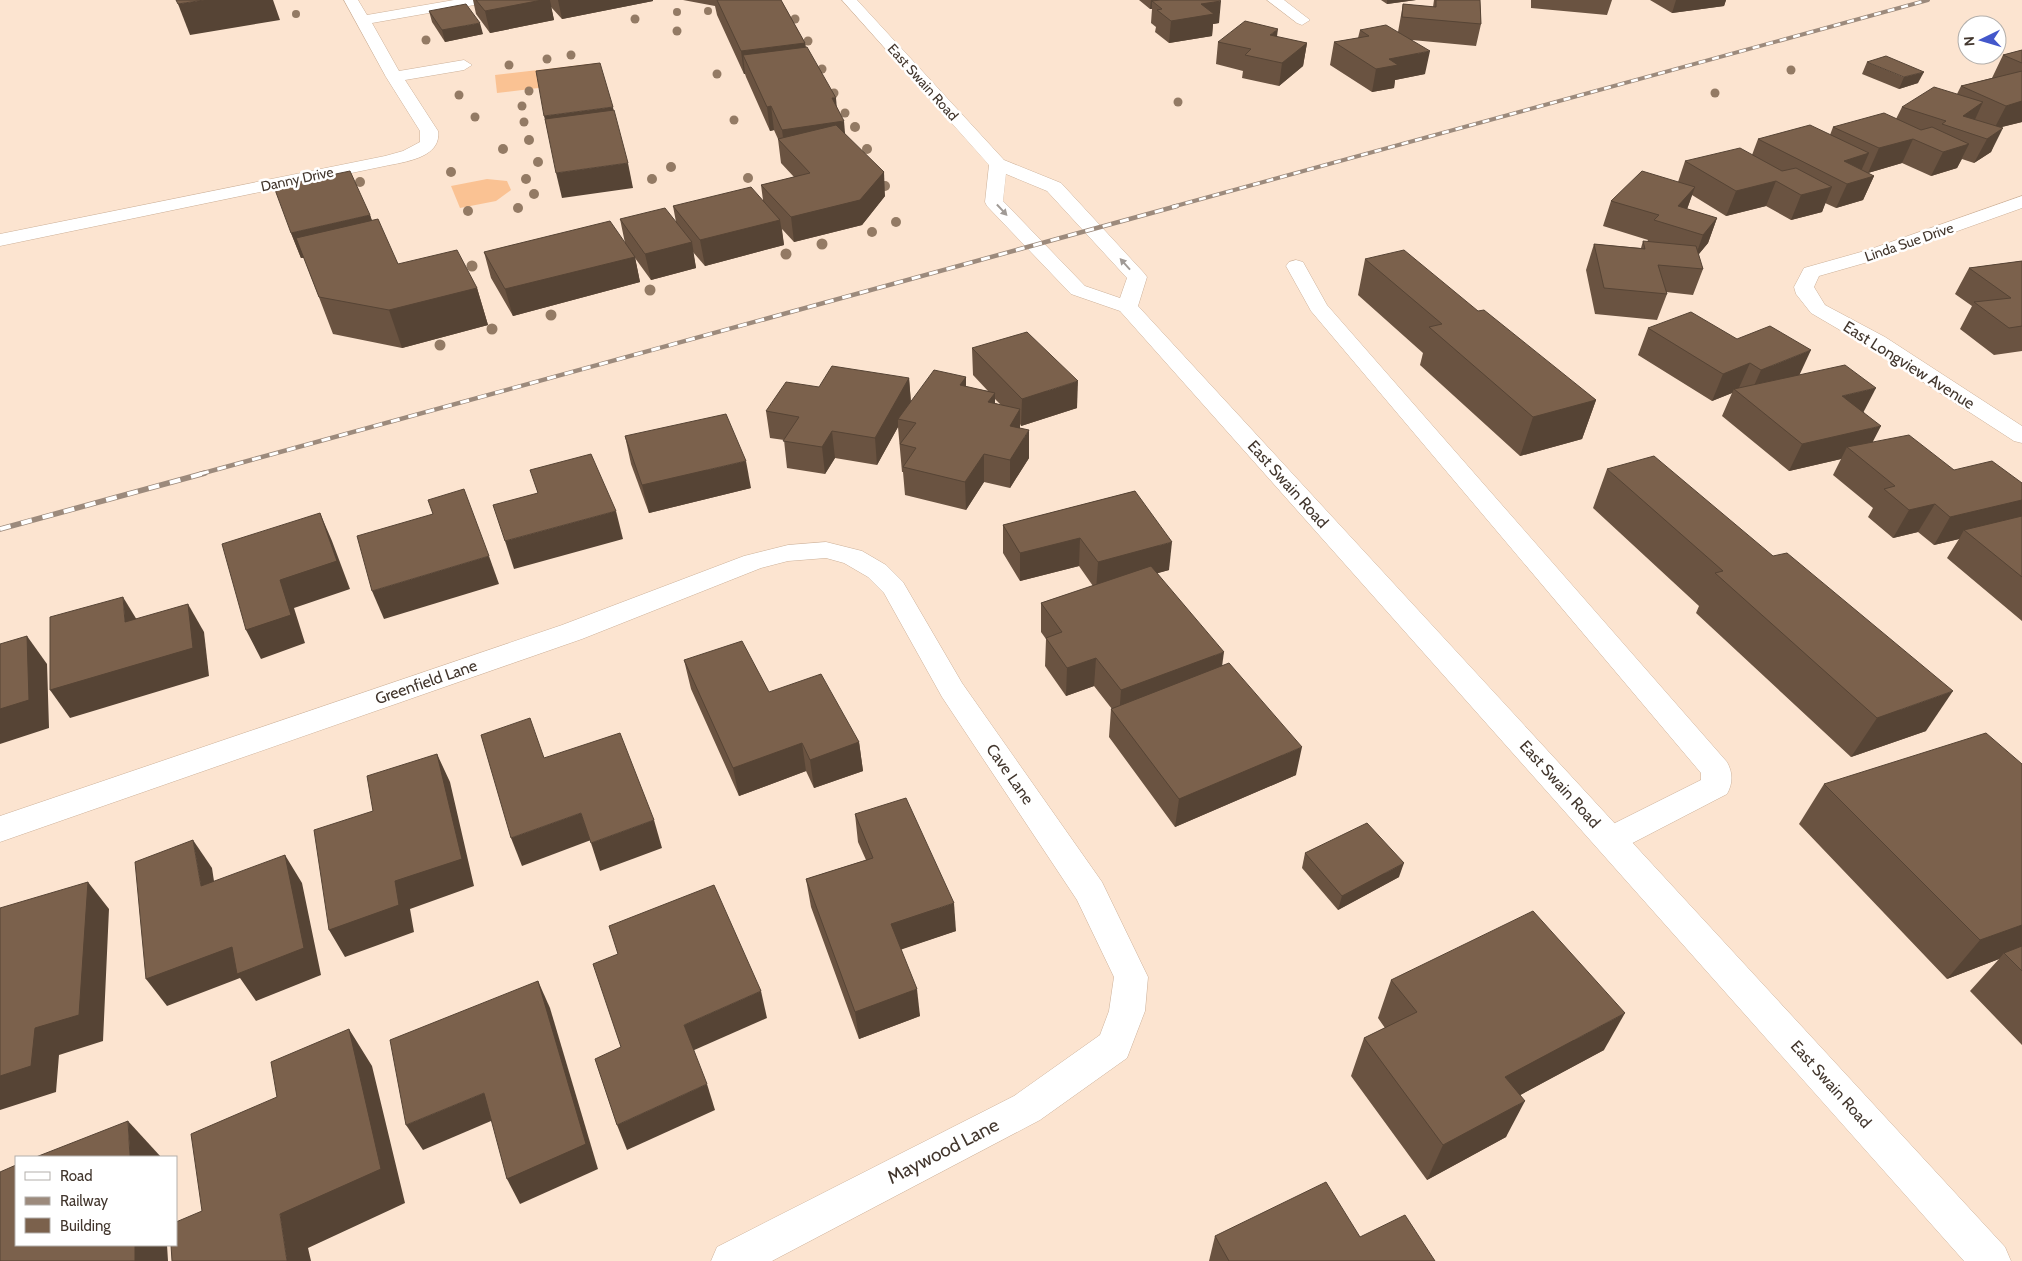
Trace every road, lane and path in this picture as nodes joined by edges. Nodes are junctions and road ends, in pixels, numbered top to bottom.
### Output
1 (351, 0) edge
2 (480, 0) edge
3 (849, 0) edge
4 (1274, 0) edge
5 (362, 20) junction
6 (1302, 20) dead end
7 (464, 65) dead end
8 (394, 77) junction
9 (385, 161) junction
10 (998, 164) junction
11 (401, 179) dead end
12 (2022, 202) edge
13 (0, 240) edge
14 (1296, 266) dead end
15 (1804, 287) joint
16 (1127, 307) junction
17 (2022, 436) edge
18 (853, 557) joint
19 (0, 829) edge
20 (1610, 840) junction
21 (1127, 1011) joint
22 (731, 1261) edge
23 (1991, 1261) edge

1 - 5 street, Danny Drive
2 - 5 street
3 - 10 street, East Swain Road
4 - 6 street
5 - 8 street, Danny Drive
7 - 8 street
8 - 9 street, Danny Drive
9 - 11 street
9 - 13 street, Danny Drive
10 -> 16 street, East Swain Road
16 -> 10 street, East Swain Road
12 - 15 street, Linda Sue Drive
14 - 20 street
15 - 17 street, East Longview Avenue
16 - 20 street, East Swain Road
18 - 19 street, Greenfield Lane
18 - 21 street, Cave Lane
20 - 23 street, East Swain Road
21 - 22 street, Maywood Lane

